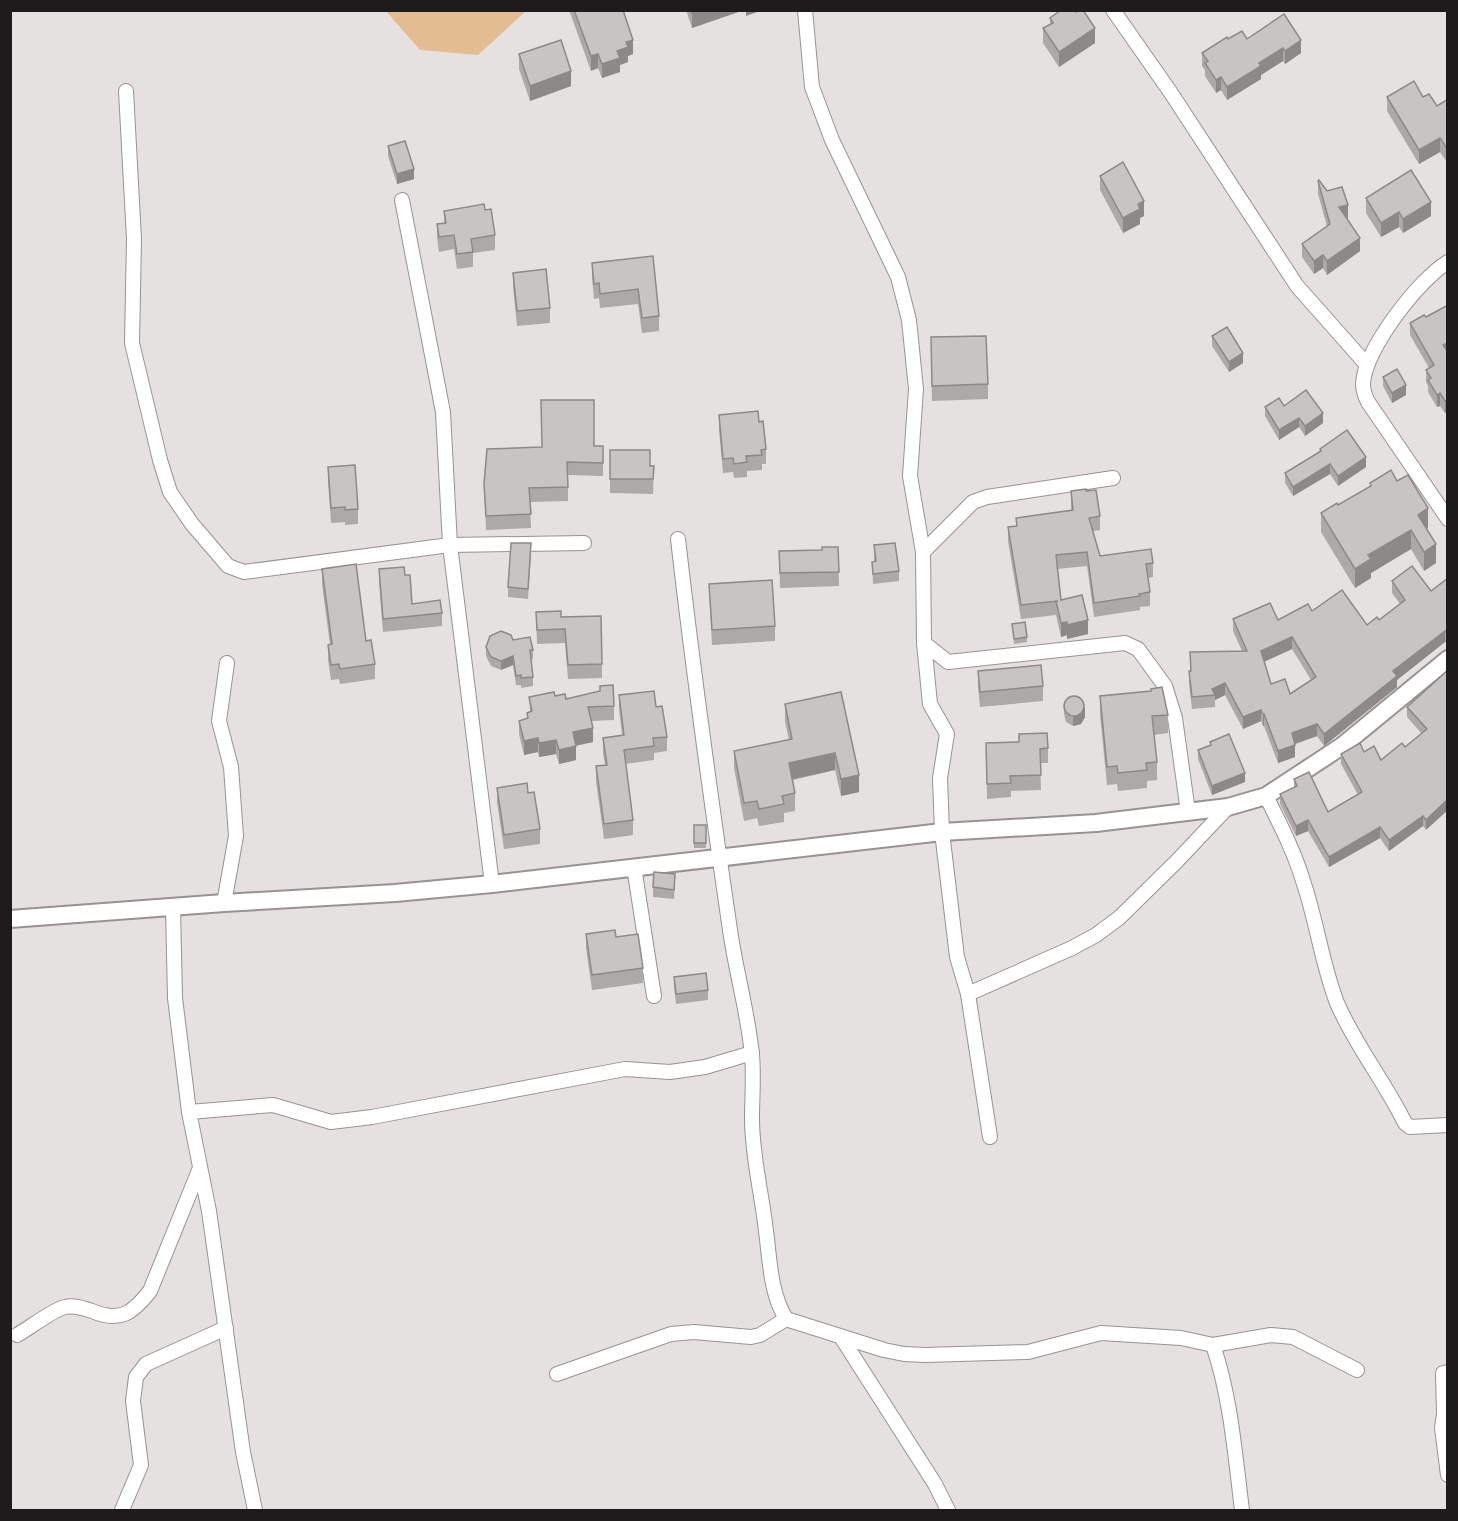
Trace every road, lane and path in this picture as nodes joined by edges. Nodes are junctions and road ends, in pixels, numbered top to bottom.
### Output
1 (805, 10) edge
2 (1113, 10) edge
3 (126, 91) dead end
4 (402, 200) dead end
5 (1448, 262) edge
6 (1367, 365) junction
7 (1113, 478) dead end
8 (1448, 519) edge
9 (678, 539) dead end
10 (584, 543) dead end
11 (450, 545) junction
12 (923, 552) junction
13 (924, 643) junction
14 (1448, 659) edge
15 (227, 663) dead end
16 (1266, 796) junction
17 (1228, 807) junction
18 (1188, 812) junction
19 (942, 831) junction
20 (719, 857) junction
21 (634, 867) junction
22 (492, 884) junction
23 (224, 903) junction
24 (173, 908) junction
25 (10, 919) edge
26 (968, 994) junction
27 (654, 996) dead end
28 (752, 1053) junction
29 (189, 1112) junction
30 (1448, 1125) edge
31 (990, 1137) dead end
32 (200, 1168) junction
33 (786, 1318) junction
34 (225, 1328) junction
35 (16, 1335) dead end
36 (841, 1337) junction
37 (1213, 1345) junction
38 (1357, 1370) dead end
39 (1448, 1372) edge
40 (557, 1374) dead end
41 (1448, 1474) edge
42 (122, 1510) edge
43 (255, 1510) edge
44 (948, 1510) edge
45 (1242, 1510) edge

1 - 12 street
2 - 6 street
3 - 11 street
4 - 11 street
5 - 6 street
6 - 8 street
7 - 12 street
9 - 20 street
10 - 11 street
11 - 22 street
12 - 13 street
13 - 18 street
13 - 19 street
14 - 16 street
15 - 23 street
16 - 17 street
16 - 30 street
17 - 18 street
17 - 26 street
18 - 19 street
19 - 20 street
19 - 26 street
20 - 21 street
20 - 28 street
21 - 22 street
21 - 27 street
22 - 23 street
23 - 24 street
24 - 25 street
24 - 29 street
26 - 31 street
28 - 29 street
28 - 33 street
29 - 32 street
32 - 34 street
32 - 35 street
33 - 36 street
33 - 40 street
34 - 42 street
34 - 43 street
36 - 37 street
36 - 44 street
37 - 38 street
37 - 45 street
39 - 41 street

